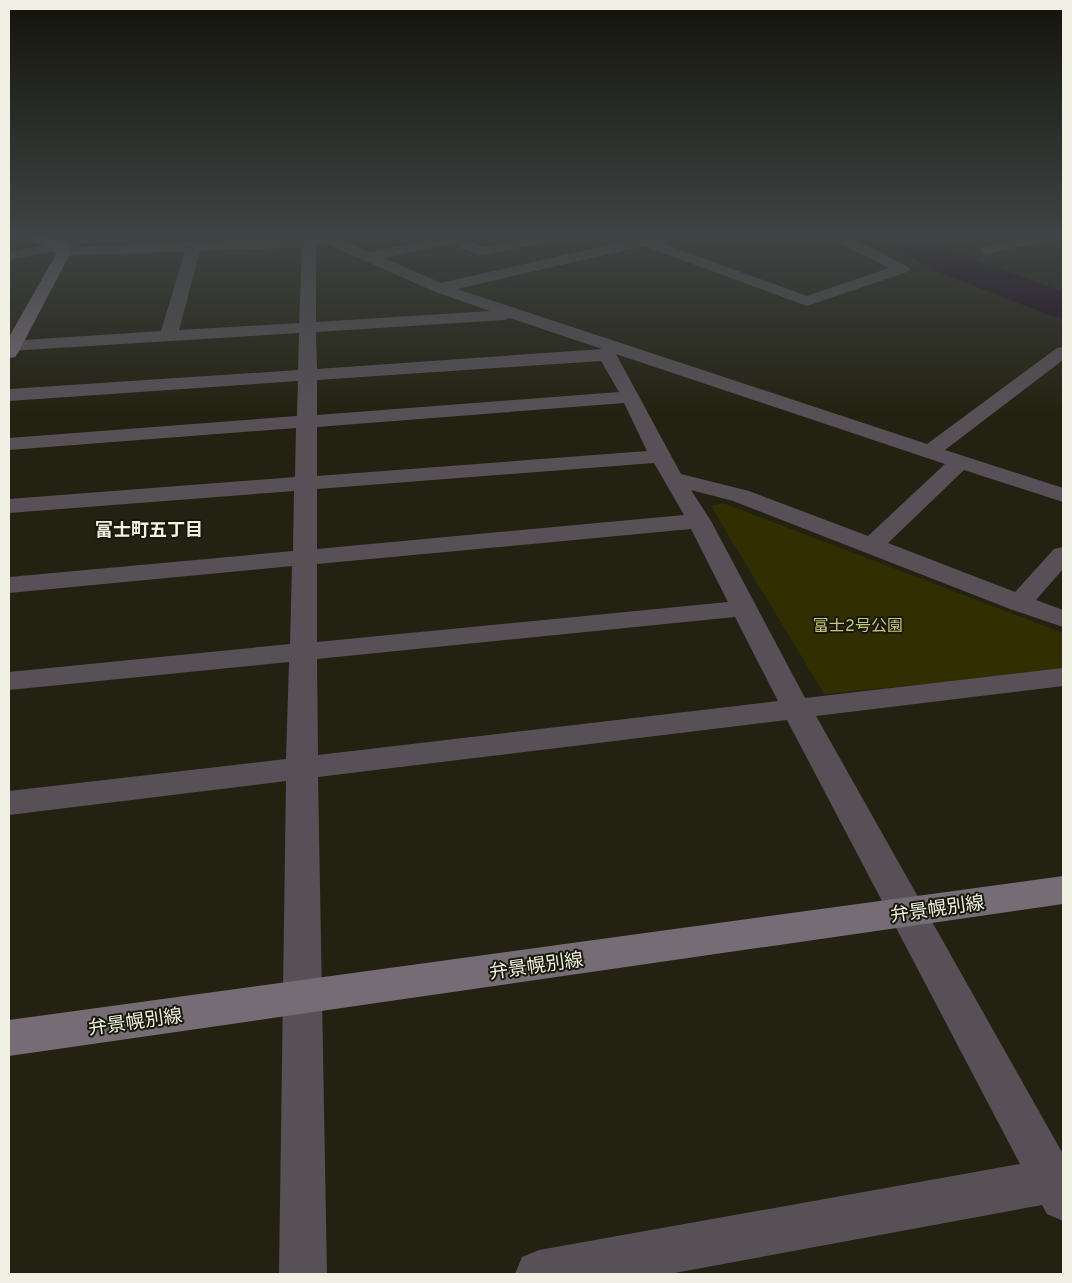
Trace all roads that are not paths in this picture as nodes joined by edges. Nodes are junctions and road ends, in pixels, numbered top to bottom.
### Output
1 (41, 294) edge
2 (180, 294) edge
3 (312, 294) edge
4 (456, 294) edge
5 (788, 294) edge
6 (828, 294) edge
7 (515, 314) junction
8 (309, 328) junction
9 (168, 337) junction
10 (10, 348) edge
11 (610, 351) junction
12 (1063, 352) edge
13 (308, 374) junction
14 (9, 395) edge
15 (631, 397) junction
16 (307, 421) junction
17 (9, 444) edge
18 (930, 452) junction
19 (660, 456) junction
20 (960, 462) junction
21 (672, 478) junction
22 (306, 483) junction
23 (1063, 495) edge
24 (9, 506) edge
25 (699, 521) junction
26 (872, 546) junction
27 (1063, 554) edge
28 (305, 558) junction
29 (9, 585) edge
30 (1019, 603) junction
31 (744, 608) junction
32 (1063, 619) edge
33 (304, 651) junction
34 (1063, 677) edge
35 (9, 681) edge
36 (796, 708) junction
37 (302, 769) junction
38 (9, 803) edge
39 (1063, 890) edge
40 (908, 912) junction
41 (302, 998) junction
42 (9, 1038) edge
43 (1060, 1186) edge
44 (304, 1274) edge
45 (539, 1274) edge

1 - 10 main road
2 - 9 street
3 - 8 street
4 - 7 street
5 - 6 street
7 - 8 street
7 - 11 street
8 - 9 street
8 - 13 street
9 - 10 street
11 - 13 street
11 - 15 street
11 - 18 street
12 - 18 street
13 - 14 street
13 - 16 street
15 - 16 street
15 - 19 street
16 - 17 street
16 - 22 street
18 - 20 street
19 - 21 street
19 - 22 street
20 - 23 street
20 - 26 street
21 - 25 street
21 - 26 street
22 - 24 street
22 - 28 street
25 - 28 street
25 - 31 street
26 - 30 street
27 - 30 street
28 - 29 street
28 - 33 street
30 - 32 street
31 - 33 street
31 - 36 street
33 - 35 street
33 - 37 street
34 - 36 street
36 - 37 street
36 - 40 street
37 - 38 street
37 - 41 street
39 - 40 main road, 弁景幌別線
40 - 41 main road, 弁景幌別線
40 - 43 street
41 - 42 main road, 弁景幌別線
41 - 44 street
43 - 45 street

